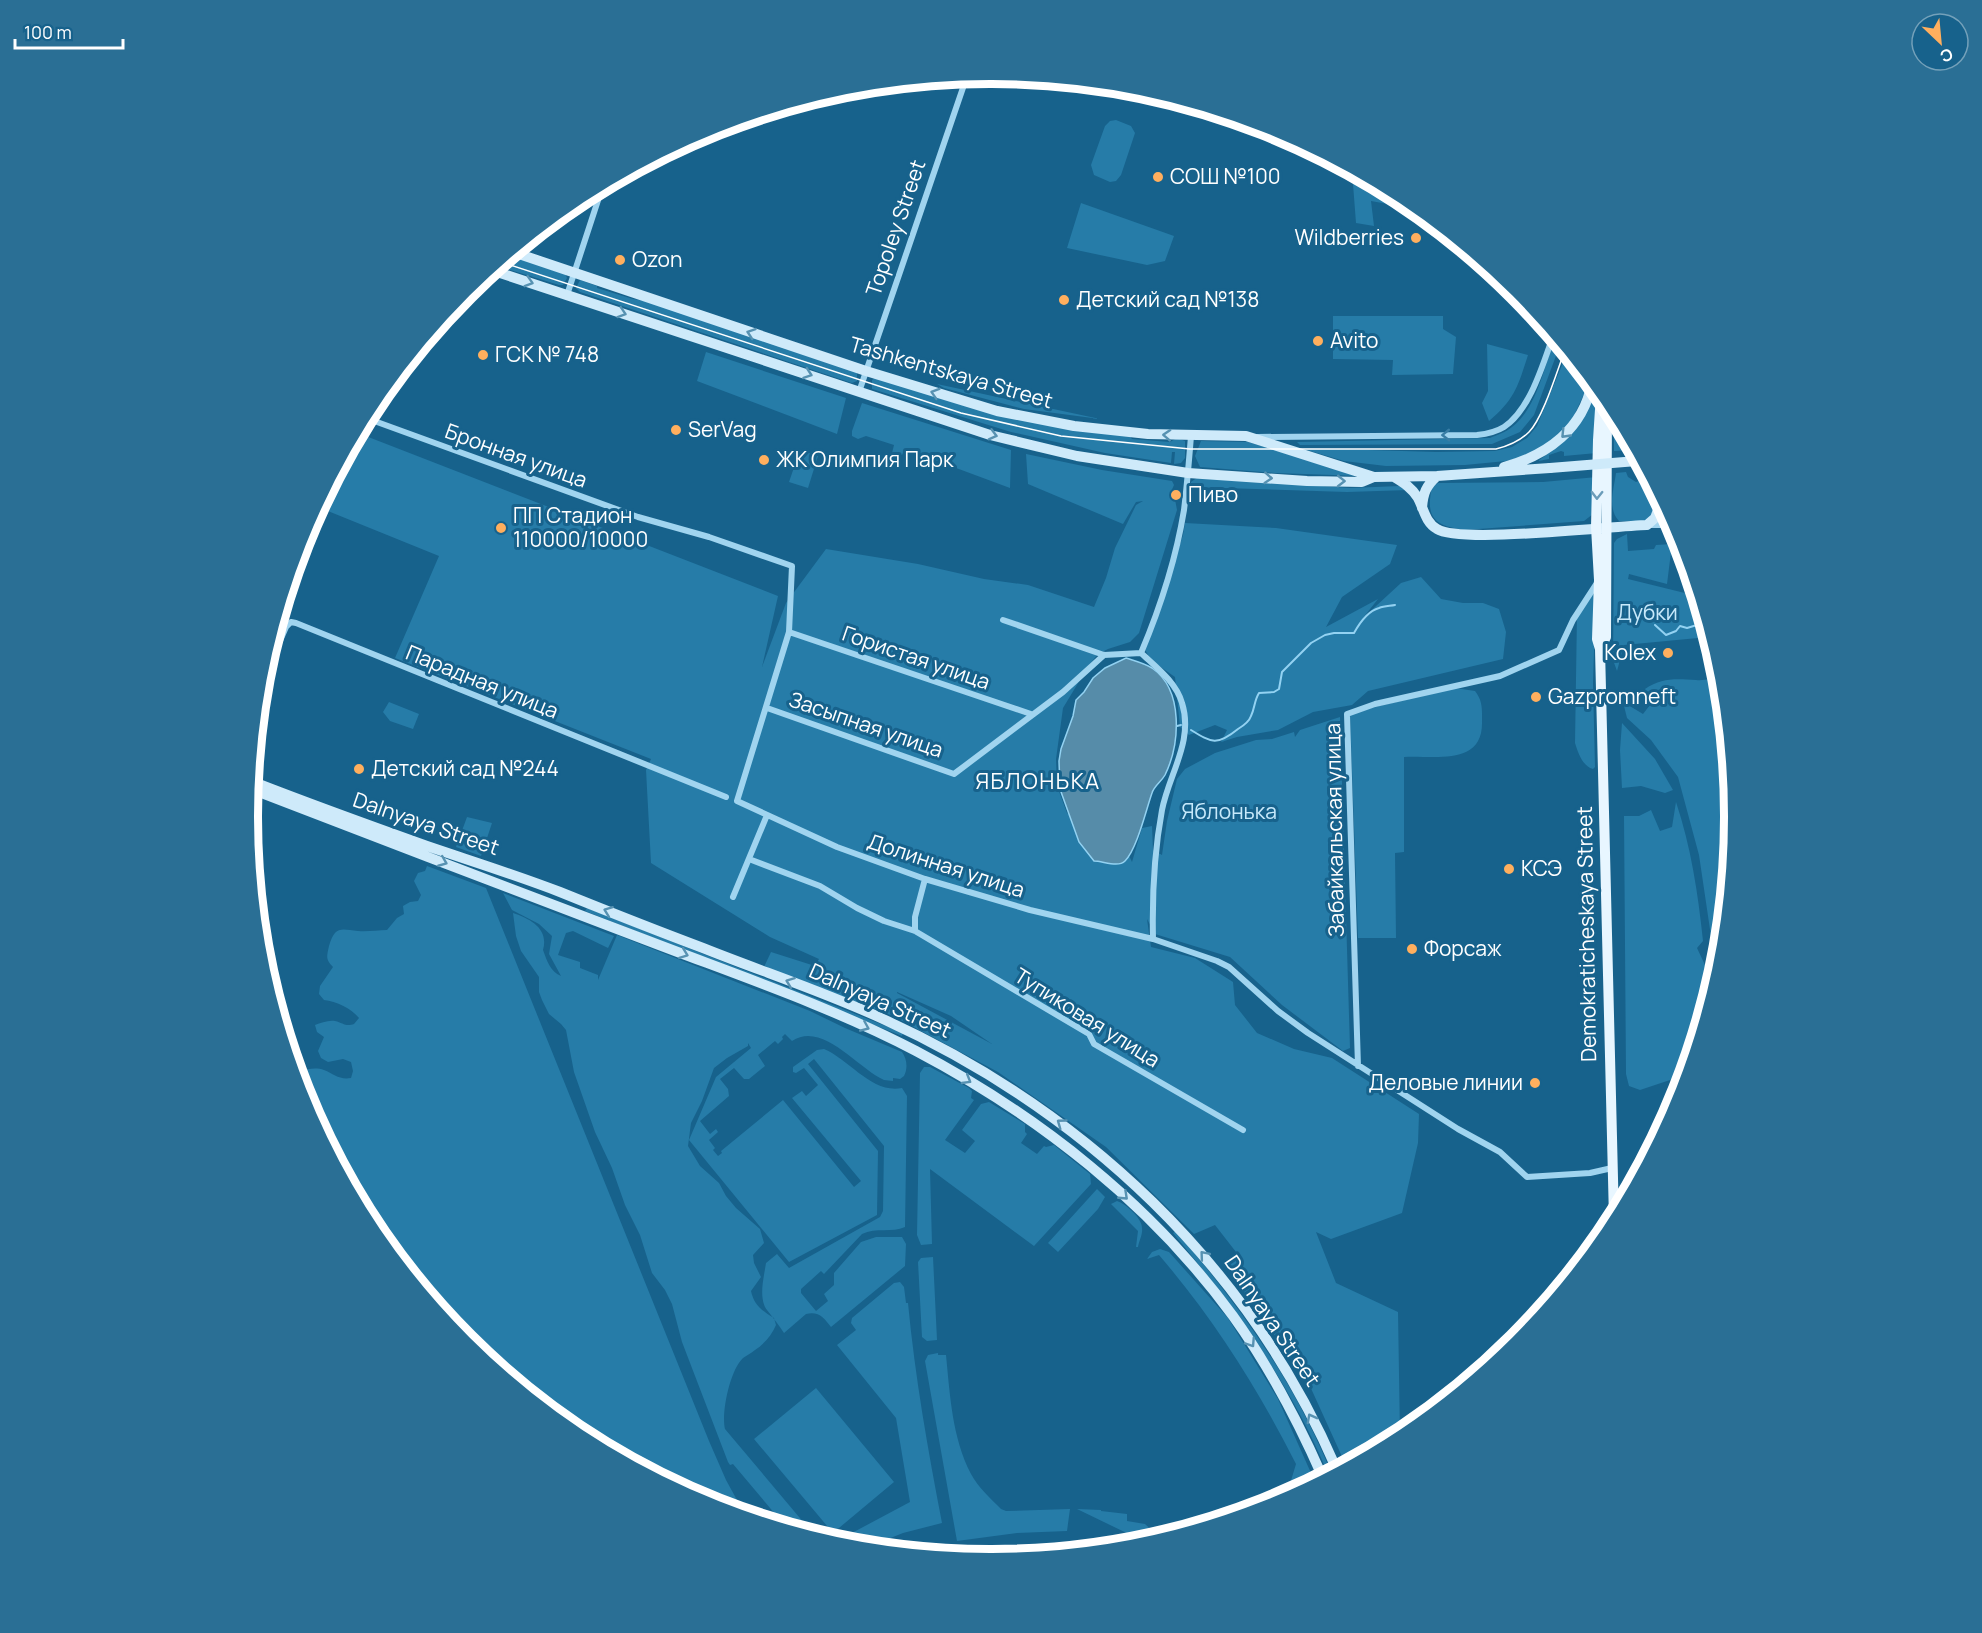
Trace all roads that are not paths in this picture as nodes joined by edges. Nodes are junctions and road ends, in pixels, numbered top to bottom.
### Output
1 (964, 85) edge
2 (599, 198) edge
3 (521, 255) edge
4 (500, 273) edge
5 (574, 273) junction
6 (567, 295) junction
7 (1550, 344) edge
8 (866, 371) junction
9 (859, 392) junction
10 (1589, 395) edge
11 (1600, 410) edge
12 (375, 421) edge
13 (1607, 421) edge
14 (1191, 436) junction
15 (1246, 436) junction
16 (1631, 462) edge
17 (1188, 473) junction
18 (1483, 473) junction
19 (1437, 476) junction
20 (1374, 477) junction
21 (1393, 477) junction
22 (1422, 508) junction
23 (1657, 512) edge
24 (1647, 525) junction
25 (1663, 525) edge
26 (1596, 527) junction
27 (1608, 527) junction
28 (1599, 580) junction
29 (1003, 620) dead end
30 (789, 632) junction
31 (280, 640) edge
32 (1600, 649) junction
33 (1141, 653) junction
34 (1104, 655) junction
35 (767, 708) junction
36 (1031, 714) junction
37 (259, 784) edge
38 (259, 792) edge
39 (726, 797) dead end
40 (767, 815) junction
41 (749, 859) junction
42 (925, 879) junction
43 (733, 897) dead end
44 (915, 931) junction
45 (1153, 939) junction
46 (921, 1038) junction
47 (916, 1051) junction
48 (1358, 1066) junction
49 (1243, 1130) dead end
50 (1612, 1168) junction
51 (1613, 1202) edge
52 (1171, 1220) junction
53 (1161, 1230) junction
54 (1334, 1463) edge
55 (1319, 1471) edge

1 - 8 street, Topoley Street
2 - 5 street
3 - 5 main road, Tashkentskaya Street
4 -> 6 main road, Tashkentskaya Street
5 - 6 street
8 -> 5 main road, Tashkentskaya Street
6 -> 9 main road, Tashkentskaya Street
7 -> 15 street, Tashkentskaya Street
8 - 9 street, Topoley Street
14 -> 8 main road, Tashkentskaya Street
9 -> 17 main road, Tashkentskaya Street
10 -> 18 main road
11 -> 26 main road, Demokraticheskaya Street
12 - 30 street, Бронная улица
13 - 27 main road, Demokraticheskaya Street
14 - 15 main road, Tashkentskaya Street
14 - 17 street
15 - 20 main road
16 - 18 main road, bridge
17 -> 20 main road, Tashkentskaya Street
17 - 33 street
18 - 19 main road
19 - 21 main road
19 - 22 main road
20 - 21 main road
21 - 22 main road
22 - 26 main road
23 - 24 main road
24 - 25 street
24 - 27 main road
26 - 27 main road
26 - 28 main road, Demokraticheskaya Street
27 - 32 main road, Demokraticheskaya Street
28 - 32 main road, Demokraticheskaya Street
28 - 48 street, Забайкальская улица
29 - 34 street
30 - 35 street
30 - 36 street, Гористая улица
31 - 39 street, Парадная улица
32 - 50 main road, Demokraticheskaya Street
33 - 34 street
33 - 45 street
34 - 36 street
35 - 36 street, Засыпная улица
35 - 40 street, Долинная улица
46 -> 37 main road, Dalnyaya Street
38 -> 47 main road, Dalnyaya Street
40 - 41 street
40 - 42 street, Долинная улица
41 - 43 street
41 - 44 street, Тупиковая улица
42 - 44 street
42 - 45 street, Долинная улица
44 - 49 street, Тупиковая улица
45 - 48 street, Долинная улица
46 - 47 main road
52 -> 46 main road, Dalnyaya Street
47 -> 53 main road, Dalnyaya Street
48 - 50 street, Долинная улица
50 - 51 main road, Demokraticheskaya Street
52 - 53 main road
54 -> 52 main road, Dalnyaya Street
53 -> 55 main road, Dalnyaya Street

